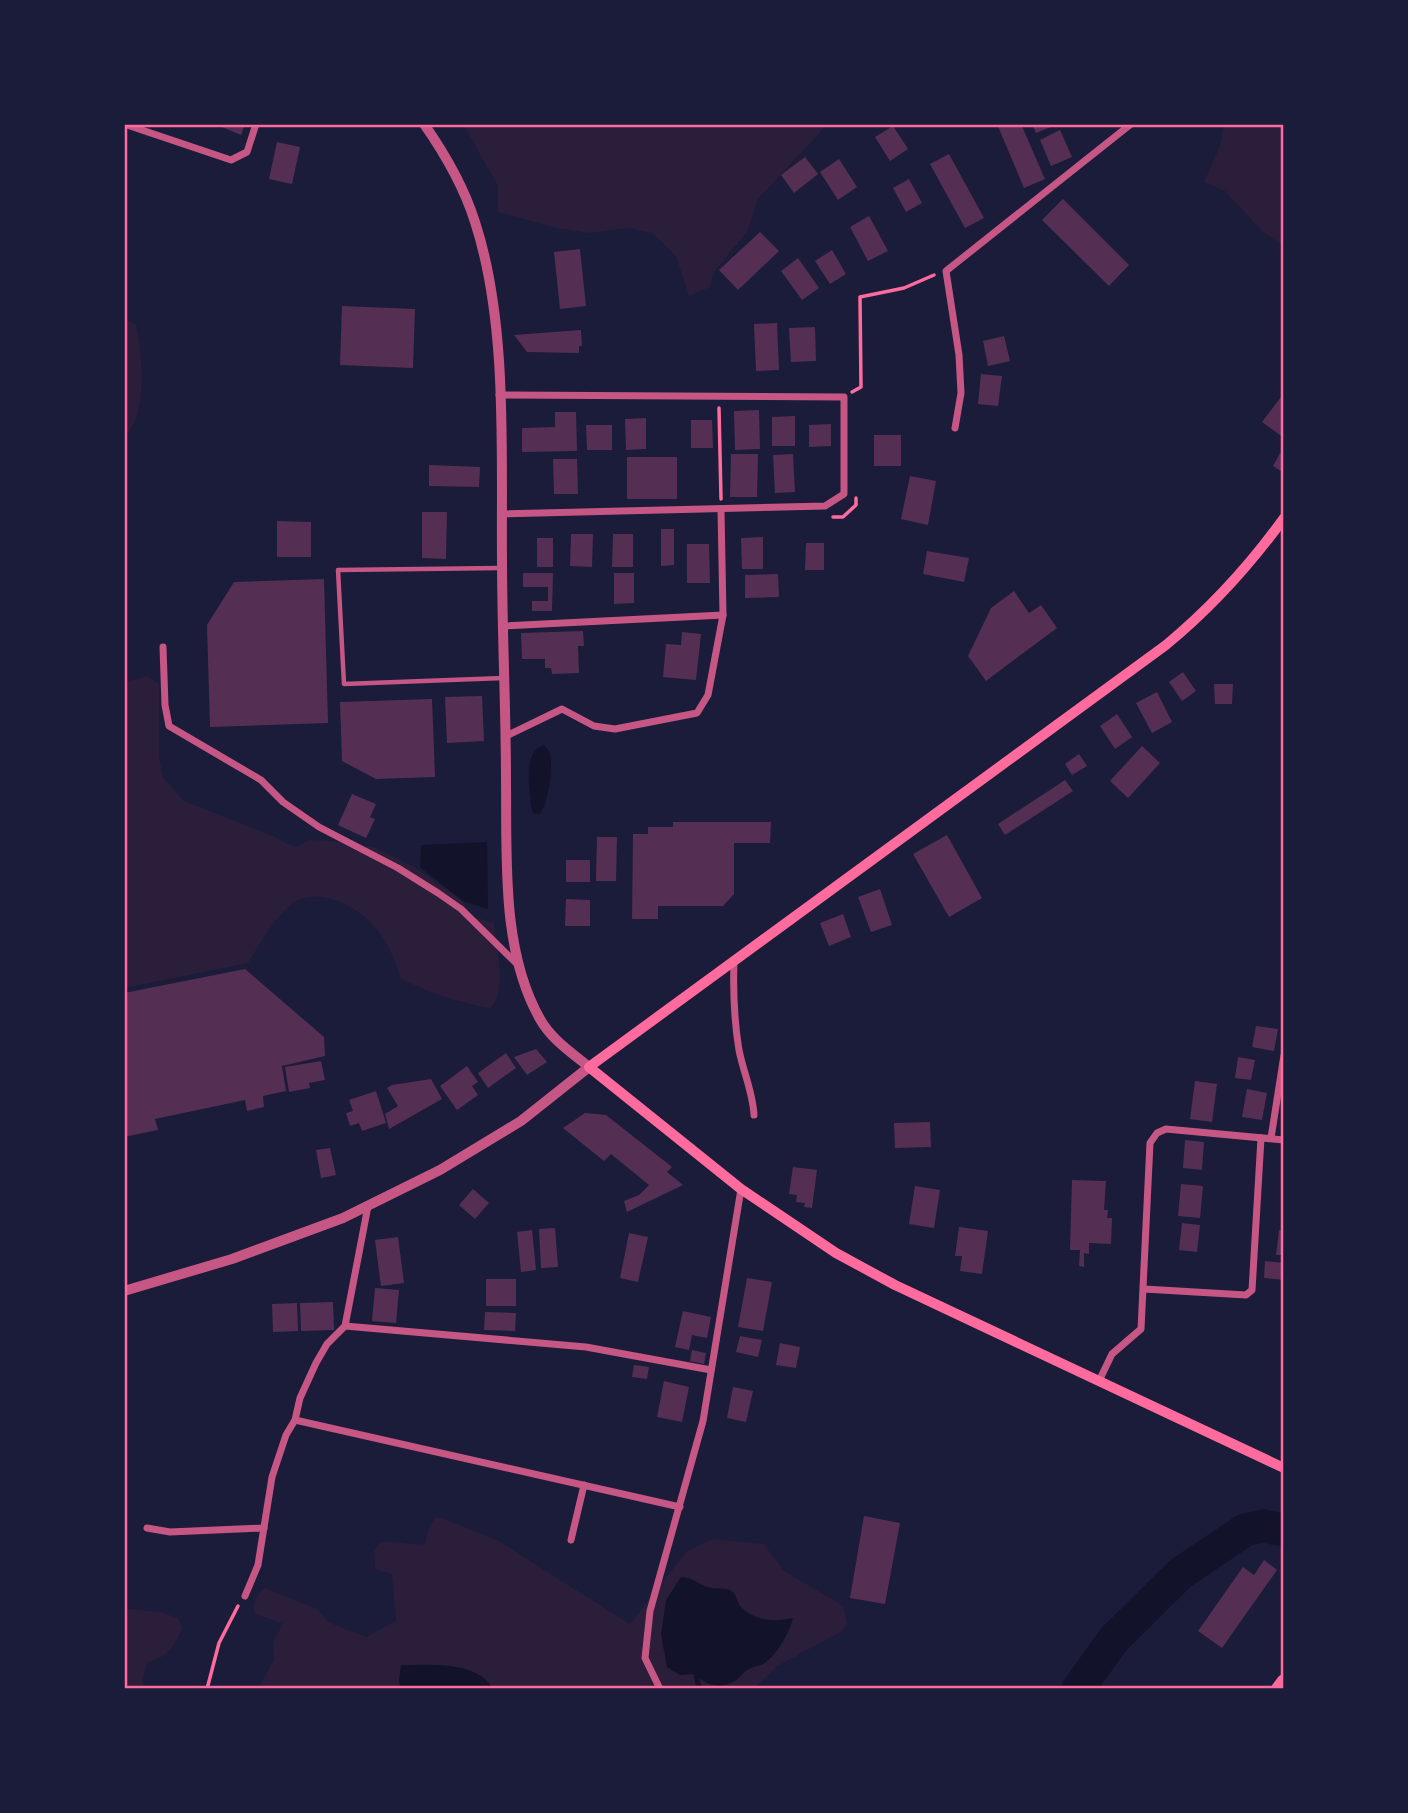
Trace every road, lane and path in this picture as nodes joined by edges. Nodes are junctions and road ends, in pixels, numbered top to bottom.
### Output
1 (124, 124) edge
2 (256, 124) edge
3 (424, 124) edge
4 (1131, 124) edge
5 (946, 271) junction
6 (853, 391) junction
7 (499, 395) junction
8 (719, 396) junction
9 (844, 397) junction
10 (854, 404) dead end
11 (955, 428) dead end
12 (856, 492) dead end
13 (721, 510) junction
14 (501, 514) junction
15 (830, 517) dead end
16 (1284, 518) edge
17 (502, 568) junction
18 (723, 615) junction
19 (503, 626) junction
20 (163, 647) dead end
21 (504, 678) junction
22 (506, 736) junction
23 (734, 961) junction
24 (519, 967) junction
25 (1284, 1055) edge
26 (589, 1067) junction
27 (754, 1115) dead end
28 (1261, 1138) junction
29 (1271, 1139) junction
30 (1284, 1140) edge
31 (741, 1189) junction
32 (368, 1206) junction
33 (1144, 1289) junction
34 (124, 1291) edge
35 (345, 1326) junction
36 (711, 1370) junction
37 (1099, 1381) junction
38 (295, 1420) junction
39 (1284, 1468) edge
40 (583, 1485) junction
41 (680, 1507) junction
42 (147, 1528) dead end
43 (264, 1528) junction
44 (571, 1541) dead end
45 (245, 1596) joint
46 (1284, 1681) edge
47 (207, 1689) edge
48 (660, 1689) edge
49 (1278, 1689) edge

1 - 2 street
3 - 7 street
4 - 5 street
5 - 6 path
5 - 11 street
6 - 9 path
6 - 10 path
7 - 8 street
7 - 14 street
8 - 9 street
8 - 13 path
9 - 13 street
12 - 15 path
13 - 14 street
13 - 18 street
14 - 17 street
16 - 23 main road
17 - 19 street
17 - 21 lane
18 - 19 street
18 - 22 street
19 - 21 street
20 - 24 street
21 - 22 street
22 - 24 street
23 - 26 main road
23 - 27 street
24 - 26 street
25 - 29 street
26 - 31 main road
26 - 32 street
28 - 29 street
28 - 33 street
28 - 33 street
29 - 30 street
31 - 36 street
31 - 37 main road
32 - 34 street
32 - 35 street
33 - 37 street
35 - 36 street
35 - 38 street
36 - 41 street
37 - 39 main road
38 - 40 street
38 - 43 street
40 - 41 street
40 - 44 street
41 - 48 street
42 - 43 street
43 - 45 street
45 - 47 path
46 - 49 highway

